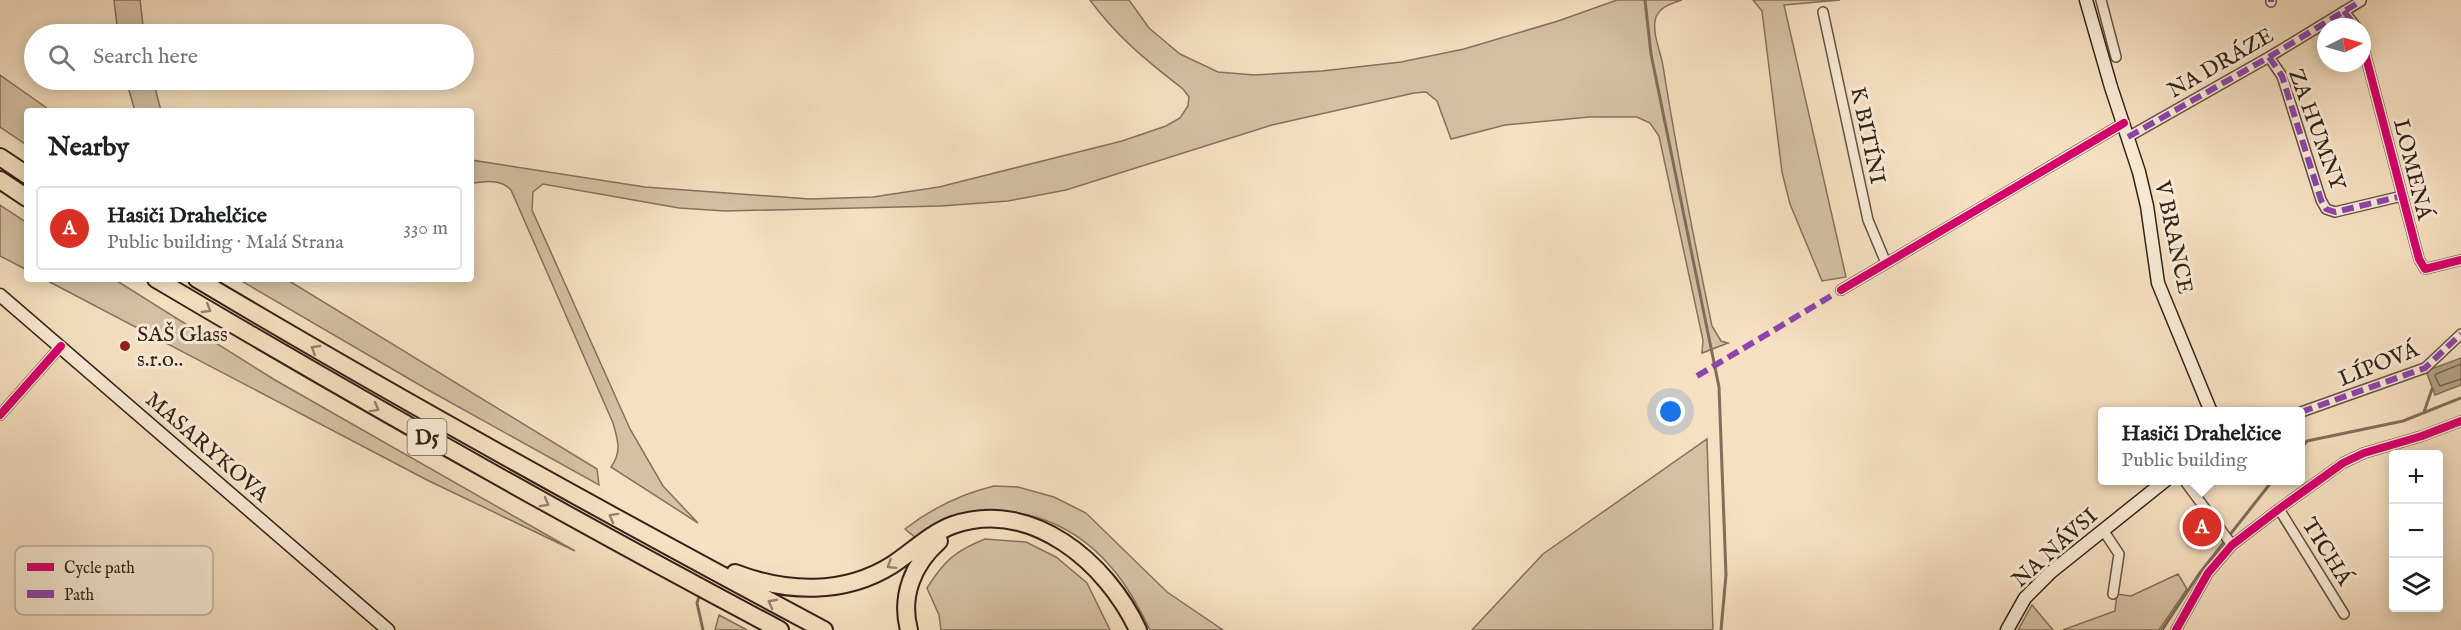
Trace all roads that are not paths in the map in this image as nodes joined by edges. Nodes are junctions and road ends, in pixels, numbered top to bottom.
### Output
1 (2086, 0) edge
2 (2102, 0) edge
3 (2361, 1) edge
4 (2344, 11) junction
5 (1823, 12) dead end
6 (2349, 18) edge
7 (2116, 57) dead end
8 (2269, 57) junction
9 (2370, 72) edge
10 (2124, 123) junction
11 (2128, 137) junction
12 (0, 157) edge
13 (24, 173) edge
14 (0, 180) edge
15 (24, 196) edge
16 (2402, 196) junction
17 (2461, 260) edge
18 (1886, 263) junction
19 (161, 282) edge
20 (202, 282) edge
21 (1840, 290) dead end
22 (0, 295) edge
23 (2461, 334) edge
24 (61, 346) junction
25 (2209, 407) edge
26 (2305, 411) edge
27 (0, 415) edge
28 (2461, 421) edge
29 (2160, 485) edge
30 (2188, 485) edge
31 (2279, 509) junction
32 (980, 520) junction
33 (2103, 530) junction
34 (2231, 543) junction
35 (664, 545) junction
36 (1105, 578) junction
37 (2113, 594) dead end
38 (2344, 614) dead end
39 (388, 630) edge
40 (780, 630) edge
41 (824, 630) edge
42 (909, 630) edge
43 (1128, 630) edge
44 (1138, 630) edge
45 (2007, 630) edge
46 (2176, 630) edge

1 - 10 main road, V BRANCE
2 - 7 street
3 - 4 street, NA DRÁZE
4 - 6 street
4 - 8 street, NA DRÁZE
5 - 18 street, K BITÍNI
8 - 11 street, NA DRÁZE
8 - 16 street, ZA HUMNY
9 - 16 street, LOMENÁ
10 - 11 main road, V BRANCE
10 - 18 street
11 - 25 main road, V BRANCE
12 - 13 highway
14 - 15 highway
16 - 17 street, LOMENÁ
18 - 21 street
19 -> 40 highway, D5
35 -> 20 highway, D5
22 - 24 main road, MASARYKOVA
23 - 26 street, LÍPOVÁ
24 - 27 street
24 - 39 main road, MASARYKOVA
28 - 31 street
29 - 33 main road, NA NÁVSI
30 - 34 street
31 - 34 street
31 - 38 street, TICHÁ
32 -> 35 highway
32 - 36 highway
32 - 42 highway
33 - 37 street
33 - 45 main road, NA NÁVSI
34 - 46 street
41 -> 35 highway, D5
36 - 43 highway
36 - 44 highway

